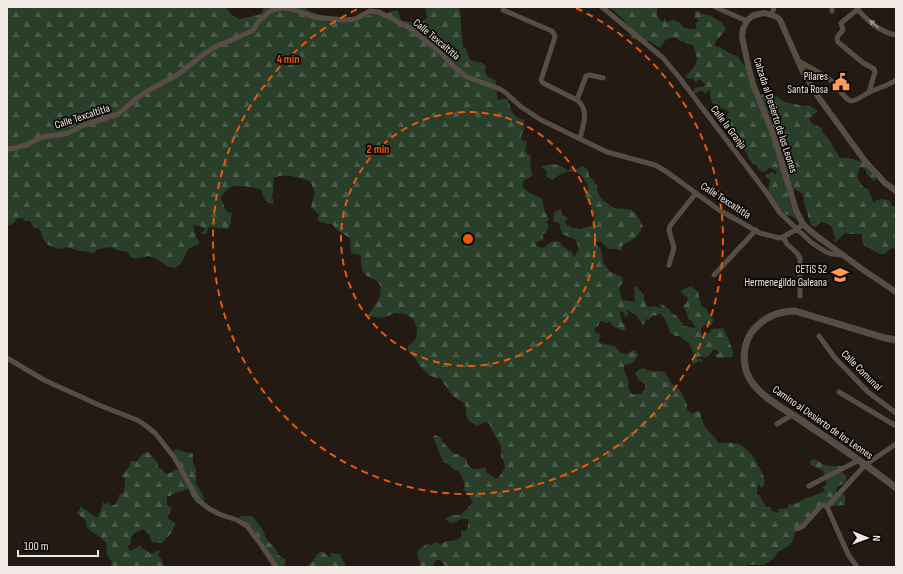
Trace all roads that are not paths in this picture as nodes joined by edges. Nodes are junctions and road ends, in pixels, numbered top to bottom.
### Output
1 (602, 7) edge
2 (715, 7) edge
3 (774, 7) edge
4 (857, 8) edge
5 (503, 10) dead end
6 (772, 15) junction
7 (746, 21) junction
8 (896, 35) edge
9 (798, 61) junction
10 (603, 78) dead end
11 (896, 80) edge
12 (869, 92) junction
13 (577, 100) junction
14 (580, 138) junction
15 (7, 149) edge
16 (896, 191) edge
17 (696, 193) junction
18 (803, 224) junction
19 (797, 229) junction
20 (756, 230) junction
21 (783, 237) junction
22 (841, 255) junction
23 (669, 265) dead end
24 (714, 275) dead end
25 (896, 292) edge
26 (800, 296) dead end
27 (819, 336) dead end
28 (896, 340) edge
29 (7, 358) edge
30 (840, 392) dead end
31 (896, 413) edge
32 (792, 415) junction
33 (777, 424) dead end
34 (896, 426) edge
35 (896, 444) edge
36 (862, 463) junction
37 (808, 486) dead end
38 (896, 488) edge
39 (825, 506) junction
40 (797, 529) dead end
41 (276, 567) edge
42 (857, 567) edge

1 - 19 street, Calle la Granja
2 - 7 street
3 - 6 street
8 -> 4 street
4 - 12 street
5 - 13 street
6 - 7 street
6 - 9 street
7 - 18 street, Calzada al Desierto de los Leones
9 - 12 street
9 - 16 street
10 - 13 street
11 - 12 street
13 - 14 street
14 - 15 street, Calle Texcaltitla
14 - 17 street, Calle Texcaltitla
17 - 20 street, Calle Texcaltitla
17 - 23 street
18 - 19 street
18 - 22 street, Calzada al Desierto de los Leones
19 - 21 street
19 - 22 street, Calle la Granja
20 - 21 street, Calle Texcaltitla
20 - 24 street
21 - 26 street
22 - 25 street, Calzada al Desierto de los Leones
27 - 31 street, Calle Comunal
28 - 32 main road, Camino al Desierto de los Leones
29 - 41 street
30 - 34 street
32 - 33 street
32 - 36 main road, Camino al Desierto de los Leones
35 - 36 street
36 - 37 street
36 - 38 main road, Camino al Desierto de los Leones
36 - 39 street
39 - 40 street
39 - 42 street

